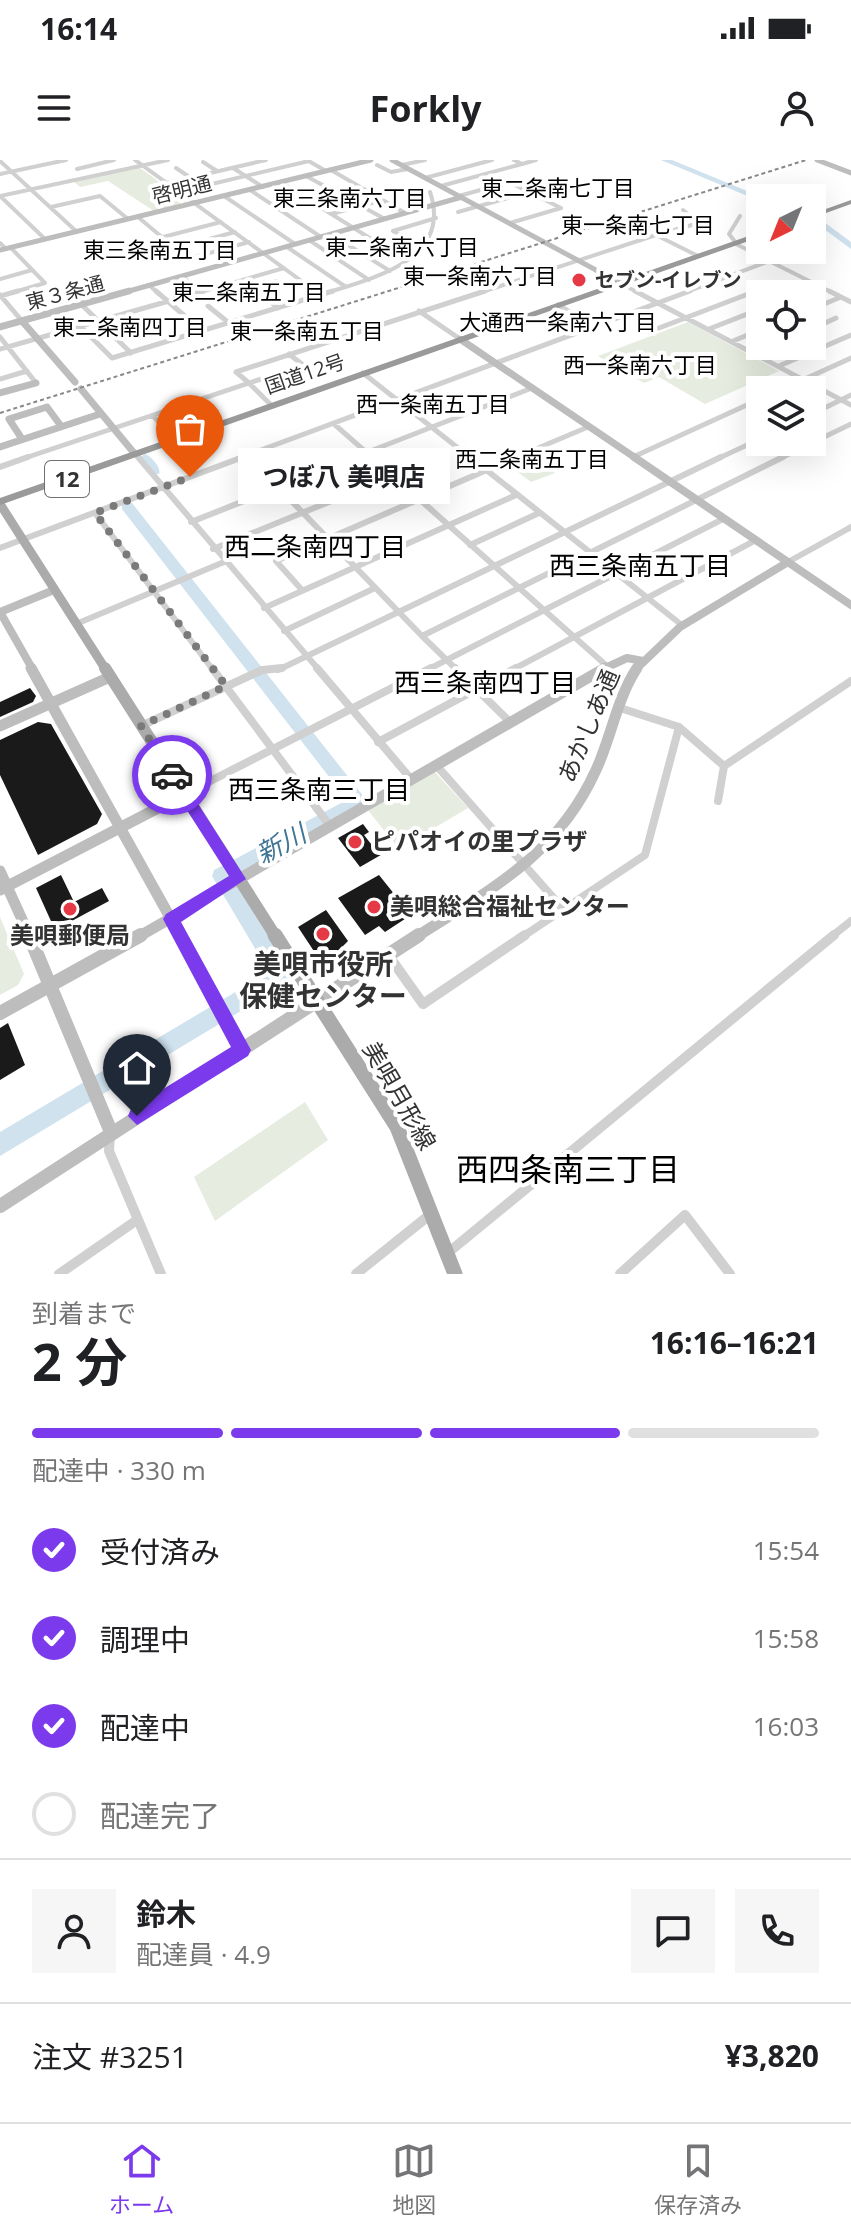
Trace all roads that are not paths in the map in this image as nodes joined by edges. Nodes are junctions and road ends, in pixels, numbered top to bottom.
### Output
1 (8, 160) edge
2 (65, 160) edge
3 (114, 160) edge
4 (135, 160) edge
5 (168, 160) edge
6 (266, 160) edge
7 (371, 160) edge
8 (392, 160) edge
9 (425, 160) edge
10 (492, 160) edge
11 (514, 160) edge
12 (536, 160) edge
13 (817, 160) edge
14 (0, 161) edge
15 (256, 161) edge
16 (308, 161) edge
17 (203, 162) edge
18 (522, 164) junction
19 (377, 165) dead end
20 (142, 166) junction
21 (405, 167) junction
22 (176, 168) dead end
23 (233, 168) junction
24 (77, 169) junction
25 (328, 170) junction
26 (217, 171) junction
27 (12, 172) junction
28 (851, 173) edge
29 (0, 174) edge
30 (247, 176) junction
31 (306, 176) junction
32 (87, 178) junction
33 (191, 178) junction
34 (425, 178) junction
35 (280, 182) junction
36 (167, 183) junction
37 (441, 186) junction
38 (263, 187) junction
39 (33, 190) junction
40 (250, 190) junction
41 (178, 192) junction
42 (430, 192) dead end
43 (529, 192) junction
44 (0, 196) edge
45 (224, 196) junction
46 (460, 197) junction
47 (383, 200) junction
48 (851, 202) edge
49 (194, 203) junction
50 (437, 205) junction
51 (363, 206) junction
52 (51, 207) junction
53 (479, 207) junction
54 (683, 210) dead end
55 (826, 211) edge
56 (458, 212) dead end
57 (405, 213) junction
58 (331, 214) junction
59 (740, 216) dead end
60 (138, 217) junction
61 (436, 218) junction
62 (128, 219) junction
63 (385, 219) junction
64 (221, 222) junction
65 (510, 223) junction
66 (354, 228) junction
67 (77, 232) junction
68 (235, 232) junction
69 (656, 235) junction
70 (366, 236) junction
71 (163, 237) junction
72 (321, 237) junction
73 (45, 239) junction
74 (746, 239) edge
75 (309, 240) junction
76 (249, 242) junction
77 (0, 243) edge
78 (735, 243) junction
79 (295, 244) junction
80 (287, 247) junction
81 (176, 248) junction
82 (422, 248) junction
83 (746, 248) edge
84 (5, 249) edge
85 (264, 253) junction
86 (698, 256) junction
87 (576, 259) junction
88 (405, 260) junction
89 (762, 264) edge
90 (780, 264) edge
91 (284, 268) junction
92 (32, 270) junction
93 (390, 271) junction
94 (182, 276) junction
95 (0, 279) edge
96 (369, 280) junction
97 (810, 280) edge
98 (276, 281) dead end
99 (45, 283) junction
100 (620, 283) junction
101 (150, 286) junction
102 (346, 287) junction
103 (826, 289) edge
104 (53, 291) dead end
105 (199, 291) junction
106 (0, 295) edge
107 (321, 295) junction
108 (746, 295) edge
109 (841, 297) junction
110 (166, 300) junction
111 (851, 302) edge
112 (661, 303) junction
113 (826, 303) edge
114 (82, 305) junction
115 (558, 305) junction
116 (208, 306) dead end
117 (278, 308) junction
118 (419, 311) junction
119 (746, 314) edge
120 (689, 318) junction
121 (836, 318) dead end
122 (98, 320) junction
123 (22, 321) junction
124 (229, 323) junction
125 (826, 323) edge
126 (80, 326) junction
127 (0, 327) edge
128 (595, 327) junction
129 (659, 328) dead end
130 (709, 329) junction
131 (202, 331) junction
132 (851, 335) edge
133 (746, 336) edge
134 (0, 337) edge
135 (36, 338) junction
136 (460, 339) junction
137 (733, 341) junction
138 (7, 347) junction
139 (746, 348) edge
140 (0, 349) edge
141 (131, 353) junction
142 (289, 354) junction
143 (851, 358) edge
144 (768, 360) edge
145 (496, 364) junction
146 (779, 366) junction
147 (27, 371) junction
148 (363, 373) junction
149 (798, 376) edge
150 (811, 376) edge
151 (0, 379) edge
152 (36, 383) joint
153 (249, 383) junction
154 (532, 388) junction
155 (826, 392) edge
156 (0, 393) edge
157 (851, 395) edge
158 (840, 400) junction
159 (397, 401) junction
160 (271, 405) junction
161 (746, 405) edge
162 (851, 405) edge
163 (826, 407) edge
164 (100, 414) junction
165 (153, 416) junction
166 (334, 424) junction
167 (851, 424) edge
168 (61, 426) junction
169 (588, 427) junction
170 (114, 429) junction
171 (430, 429) junction
172 (22, 439) junction
173 (175, 439) junction
174 (746, 446) edge
175 (0, 447) edge
176 (134, 453) junction
177 (367, 453) junction
178 (248, 456) junction
179 (633, 457) junction
180 (0, 467) edge
181 (485, 471) junction
182 (393, 476) junction
183 (672, 482) junction
184 (279, 487) junction
185 (162, 488) junction
186 (516, 495) junction
187 (419, 499) junction
188 (697, 500) junction
189 (0, 501) edge
190 (95, 513) junction
191 (303, 513) junction
192 (539, 513) junction
193 (723, 519) junction
194 (191, 522) junction
195 (447, 525) junction
196 (851, 527) edge
197 (564, 533) junction
198 (328, 539) junction
199 (22, 540) junction
200 (756, 540) junction
201 (470, 545) junction
202 (0, 548) edge
203 (213, 549) junction
204 (590, 553) junction
205 (224, 562) junction
206 (788, 562) junction
207 (353, 566) junction
208 (494, 567) junction
209 (617, 574) junction
210 (375, 588) junction
211 (519, 589) junction
212 (54, 590) junction
213 (155, 590) junction
214 (302, 590) junction
215 (647, 597) junction
216 (851, 605) edge
217 (264, 608) junction
218 (545, 611) junction
219 (0, 612) edge
220 (398, 612) junction
221 (76, 624) junction
222 (683, 626) junction
223 (284, 631) junction
224 (422, 636) junction
225 (575, 637) junction
226 (306, 657) junction
227 (448, 661) junction
228 (643, 661) junction
229 (608, 667) junction
230 (110, 677) junction
231 (851, 681) edge
232 (226, 686) junction
233 (477, 690) junction
234 (50, 704) junction
235 (620, 708) junction
236 (351, 711) junction
237 (511, 723) junction
238 (0, 726) edge
239 (141, 726) junction
240 (679, 727) junction
241 (378, 742) junction
242 (272, 749) junction
243 (436, 765) junction
244 (724, 766) junction
245 (411, 779) junction
246 (185, 794) junction
247 (718, 801) dead end
248 (330, 826) junction
249 (119, 827) junction
250 (526, 866) junction
251 (0, 871) edge
252 (239, 879) junction
253 (3, 888) edge
254 (564, 910) junction
255 (171, 919) junction
256 (851, 921) edge
257 (389, 956) junction
258 (52, 985) junction
259 (318, 1002) junction
260 (0, 1013) edge
261 (242, 1050) junction
262 (111, 1132) junction
263 (0, 1206) edge
264 (433, 1211) junction
265 (137, 1220) junction
266 (449, 1252) junction
267 (624, 1273) edge
268 (59, 1274) edge
269 (161, 1274) edge
270 (356, 1274) edge
271 (455, 1274) edge
272 (730, 1274) edge

1 - 14 street
2 - 24 street
2 - 27 street
3 - 24 street
4 - 20 street
5 - 20 street
6 - 15 street
7 - 25 street, 啓明通
8 - 21 street
9 - 21 street
10 - 34 street
11 - 18 street
12 - 18 street
13 - 28 street
14 - 27 street
15 - 23 street
16 - 25 street
16 - 30 street
17 - 26 street
18 - 37 street
19 - 21 street
20 - 32 street
20 - 36 street
21 - 34 street
22 - 33 street
23 - 26 street
23 - 30 street
24 - 32 street
25 - 31 street, 啓明通
25 - 47 street
26 - 33 street
27 - 29 street
27 - 39 street
30 - 38 street
30 - 41 street
31 - 35 street, 啓明通
31 - 51 street
32 - 39 street
33 - 36 street
34 - 37 street
35 - 38 street, 啓明通
35 - 58 street
36 - 41 street
37 - 46 street
38 - 40 street, 啓明通
39 - 44 street
39 - 52 street
40 - 45 street, 啓明通
40 - 72 street
41 - 49 street
42 - 50 street
43 - 46 street
43 - 53 street
43 - 65 street
44 - 73 street
45 - 49 street, 啓明通
45 - 79 street
46 - 50 street, 東３条通
46 - 53 street
47 - 51 street
47 - 57 street
48 - 55 highway
49 - 60 street, 啓明通
49 - 64 street
50 - 57 street, 東３条通
50 - 61 street
51 - 58 street
51 - 63 street
52 - 62 street
52 - 67 street
53 - 56 street
53 - 65 street
54 - 69 street
57 - 63 street, 東３条通
58 - 66 street
59 - 78 street
60 - 62 street, 啓明通
60 - 71 street
61 - 82 street
61 - 82 street
62 - 67 street, 啓明通
63 - 66 street, 東３条通
64 - 68 street
64 - 71 street
65 - 87 street
66 - 70 street
66 - 72 street, 東３条通
67 - 73 street, 啓明通
68 - 76 street
68 - 81 street
69 - 86 street
69 - 87 street
70 - 88 street
70 - 93 street
71 - 81 street
72 - 75 street, 東３条通
73 - 84 street, 啓明通
74 - 78 highway, 国道12号 / 12
75 - 79 street, 東３条通
75 - 96 street
76 - 81 street
76 - 85 street
77 - 84 street
78 - 83 street
78 - 86 highway, 国道12号 / 12
79 - 80 street, 東３条通
80 - 85 street, 東３条通
80 - 102 street
82 - 88 street
84 - 92 street
85 - 91 street
85 - 94 street, 東３条通
86 - 100 highway, 国道12号 / 12
87 - 100 street
87 - 118 street
88 - 93 street
89 - 112 street
90 - 97 street
91 - 105 street
91 - 107 street
92 - 95 street
92 - 99 street
93 - 96 street
94 - 101 street, 東３条通
94 - 105 street
96 - 102 street
98 - 117 street
99 - 104 street
99 - 106 street
100 - 112 street
100 - 115 highway, 国道12号 / 12
101 - 110 street
101 - 114 street, 東３条通
102 - 107 street
103 - 109 street
105 - 110 street
106 - 123 street
107 - 117 street
108 - 120 street
109 - 111 street
109 - 113 street
110 - 122 street
110 - 131 street
112 - 120 street
112 - 128 street
114 - 122 street
114 - 123 street, 東３条通
115 - 128 street
115 - 136 highway, 国道12号 / 12
116 - 124 street
117 - 124 street
118 - 136 street
118 - 142 street
119 - 130 street
120 - 129 street
120 - 130 street
121 - 125 street
122 - 126 street
122 - 141 street
123 - 127 street, 東３条通
123 - 135 street
124 - 131 street
126 - 135 street
126 - 141 street
128 - 145 street
130 - 137 street
131 - 141 street
132 - 146 street
133 - 137 street
134 - 138 street
135 - 138 street
135 - 164 street
136 - 145 street
136 - 148 highway, 国道12号 / 12
137 - 139 street
138 - 140 street
138 - 147 street
142 - 153 street
142 - 153 street
143 - 150 street
144 - 146 street
145 - 154 street
145 - 159 street
146 - 149 street
147 - 151 street
147 - 152 street
148 - 159 street
148 - 160 highway, 国道12号 / 12
152 - 156 street
153 - 160 street
153 - 165 street
154 - 169 street
154 - 171 street
155 - 158 street
157 - 158 street
158 - 162 street
158 - 163 street
159 - 166 street
159 - 171 street
160 - 173 highway, 国道12号 / 12
161 - 179 street
164 - 168 street
164 - 170 street
165 - 170 street
165 - 173 street
166 - 177 street
166 - 178 street
167 - 188 street
168 - 172 street
168 - 172 street
169 - 179 street
169 - 181 street
170 - 176 street
170 - 180 street
171 - 177 street
171 - 181 street
172 - 175 street
173 - 176 highway, 国道12号 / 12
174 - 183 street
176 - 185 street
176 - 189 highway, 国道12号 / 12
177 - 182 street
177 - 184 street
178 - 184 street
178 - 185 street
179 - 183 street
181 - 186 street
181 - 187 street
182 - 187 street
182 - 191 street
183 - 188 street
183 - 197 street
184 - 191 street
184 - 194 street
185 - 190 street
185 - 194 street
186 - 192 street
186 - 195 street
187 - 195 street
187 - 198 street
188 - 193 street
188 - 204 street
189 - 199 main road, 美唄月形線
190 - 199 street
190 - 213 street
191 - 198 street
191 - 203 street
192 - 197 street
192 - 201 street
193 - 200 street
193 - 209 street
194 - 203 street
195 - 201 street
195 - 207 street
196 - 206 street
197 - 204 street
197 - 208 street
198 - 207 street
198 - 214 street
199 - 202 street
199 - 212 main road, 美唄月形線
200 - 206 street
200 - 215 street
201 - 208 street
203 - 205 street
204 - 209 street
204 - 211 street
205 - 213 street
205 - 217 street
206 - 216 street
206 - 222 street, あかしあ通
207 - 210 street
207 - 214 street
208 - 211 street
208 - 220 street
209 - 215 street
209 - 218 street
210 - 220 street
210 - 223 street
211 - 218 street
211 - 224 street
212 - 219 street
212 - 221 main road, 美唄月形線
213 - 221 street
213 - 232 street
214 - 217 street
215 - 222 street
215 - 225 street
217 - 223 street
218 - 225 street
218 - 227 street
219 - 234 street
220 - 224 street
220 - 226 street
221 - 230 main road, 美唄月形線
222 - 228 street, あかしあ通
223 - 226 street
224 - 227 street
225 - 229 street
225 - 233 street
226 - 232 street
226 - 236 street
227 - 233 street
227 - 236 street
228 - 229 street
228 - 235 street, あかしあ通
229 - 237 street
230 - 234 street
230 - 239 main road, 美唄月形線
231 - 244 street
232 - 239 street
232 - 242 street
233 - 237 street
233 - 241 street
234 - 238 street
234 - 249 street
235 - 240 street
235 - 250 street, あかしあ通
236 - 241 street
236 - 242 street
237 - 243 street
239 - 246 main road, 美唄月形線
240 - 244 street
240 - 254 street
241 - 245 street
242 - 246 street
242 - 248 street
243 - 245 street
243 - 250 street
244 - 247 street
245 - 248 street
246 - 249 street
246 - 252 main road, 美唄月形線
248 - 252 street
249 - 253 street
249 - 255 street
250 - 254 street
250 - 257 street, あかしあ通
251 - 253 street
252 - 255 street
252 - 259 main road, 美唄月形線
253 - 258 street
254 - 257 street
255 - 258 street
255 - 261 street
256 - 266 street
257 - 259 street, あかしあ通
258 - 260 street
258 - 262 street
259 - 261 street, あかしあ通
259 - 264 main road, 美唄月形線
261 - 262 street, あかしあ通
262 - 263 street, あかしあ通
262 - 265 street
264 - 266 main road, 美唄月形線
264 - 270 street
265 - 268 street
265 - 269 street
266 - 271 main road, 美唄月形線
267 - 272 street

